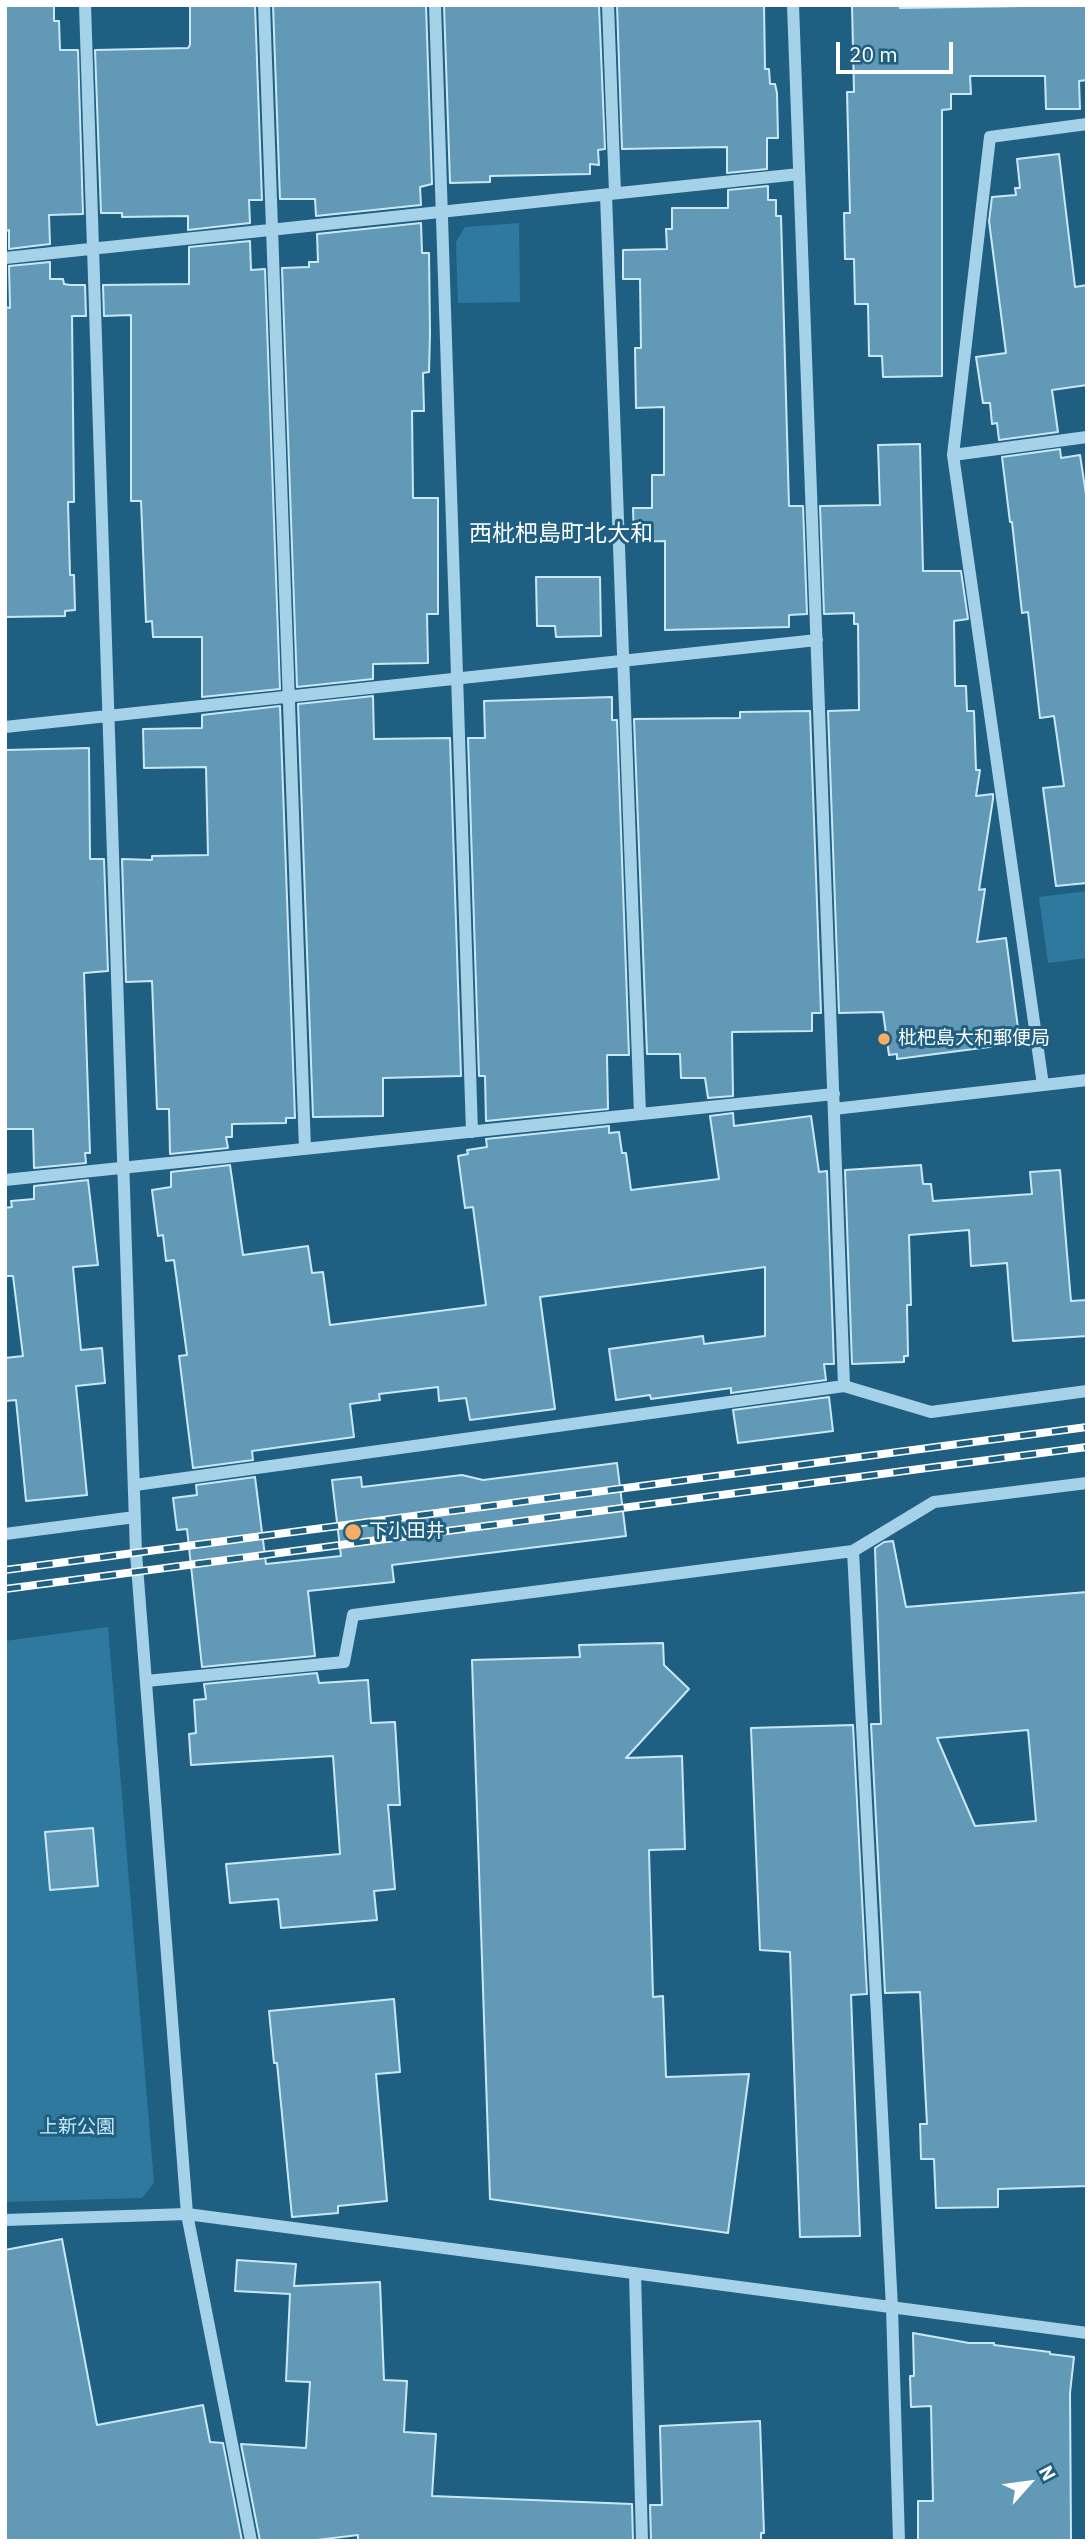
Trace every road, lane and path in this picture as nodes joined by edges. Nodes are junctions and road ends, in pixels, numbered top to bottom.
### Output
1 (85, 5) edge
2 (264, 5) edge
3 (435, 5) edge
4 (608, 5) edge
5 (793, 5) edge
6 (1087, 124) edge
7 (799, 174) junction
8 (610, 194) junction
9 (443, 212) junction
10 (272, 230) junction
11 (93, 250) junction
12 (5, 258) edge
13 (1087, 437) edge
14 (953, 455) junction
15 (817, 640) junction
16 (623, 661) junction
17 (457, 679) junction
18 (288, 698) junction
19 (109, 717) junction
20 (5, 727) edge
21 (1087, 1080) edge
22 (1043, 1085) junction
23 (834, 1094) junction
24 (834, 1109) junction
25 (640, 1114) junction
26 (472, 1132) junction
27 (304, 1149) junction
28 (124, 1168) junction
29 (5, 1180) edge
30 (844, 1386) junction
31 (1087, 1391) edge
32 (1087, 1483) edge
33 (135, 1485) junction
34 (135, 1517) junction
35 (5, 1534) edge
36 (853, 1551) junction
37 (146, 1681) junction
38 (187, 2214) junction
39 (5, 2220) edge
40 (635, 2273) junction
41 (892, 2308) junction
42 (1087, 2333) edge
43 (251, 2541) edge
44 (642, 2541) edge
45 (899, 2541) edge

1 - 11 street
2 - 10 street
3 - 9 street
4 - 8 street
5 - 7 street
6 - 14 street
7 - 8 street
7 - 15 street
8 - 9 street
8 - 16 street
9 - 10 street
9 - 17 street
10 - 11 street
10 - 18 street
11 - 12 street
11 - 19 street
13 - 14 street
14 - 22 street
15 - 16 street
15 - 23 street
16 - 17 street
16 - 25 street
17 - 18 street
17 - 26 street
18 - 19 street
18 - 27 street
19 - 20 street
19 - 28 street
21 - 22 street
22 - 24 street
23 - 24 street
23 - 25 street
24 - 30 street
25 - 26 street
26 - 27 street
27 - 28 street
28 - 29 street
28 - 33 street
30 - 31 street
30 - 33 street
32 - 36 street
33 - 34 street
34 - 35 street
34 - 37 street
36 - 37 street
36 - 41 street
37 - 38 street
38 - 39 street
38 - 40 street
38 - 43 street
40 - 41 street
40 - 44 street
41 - 42 street
41 - 45 street

